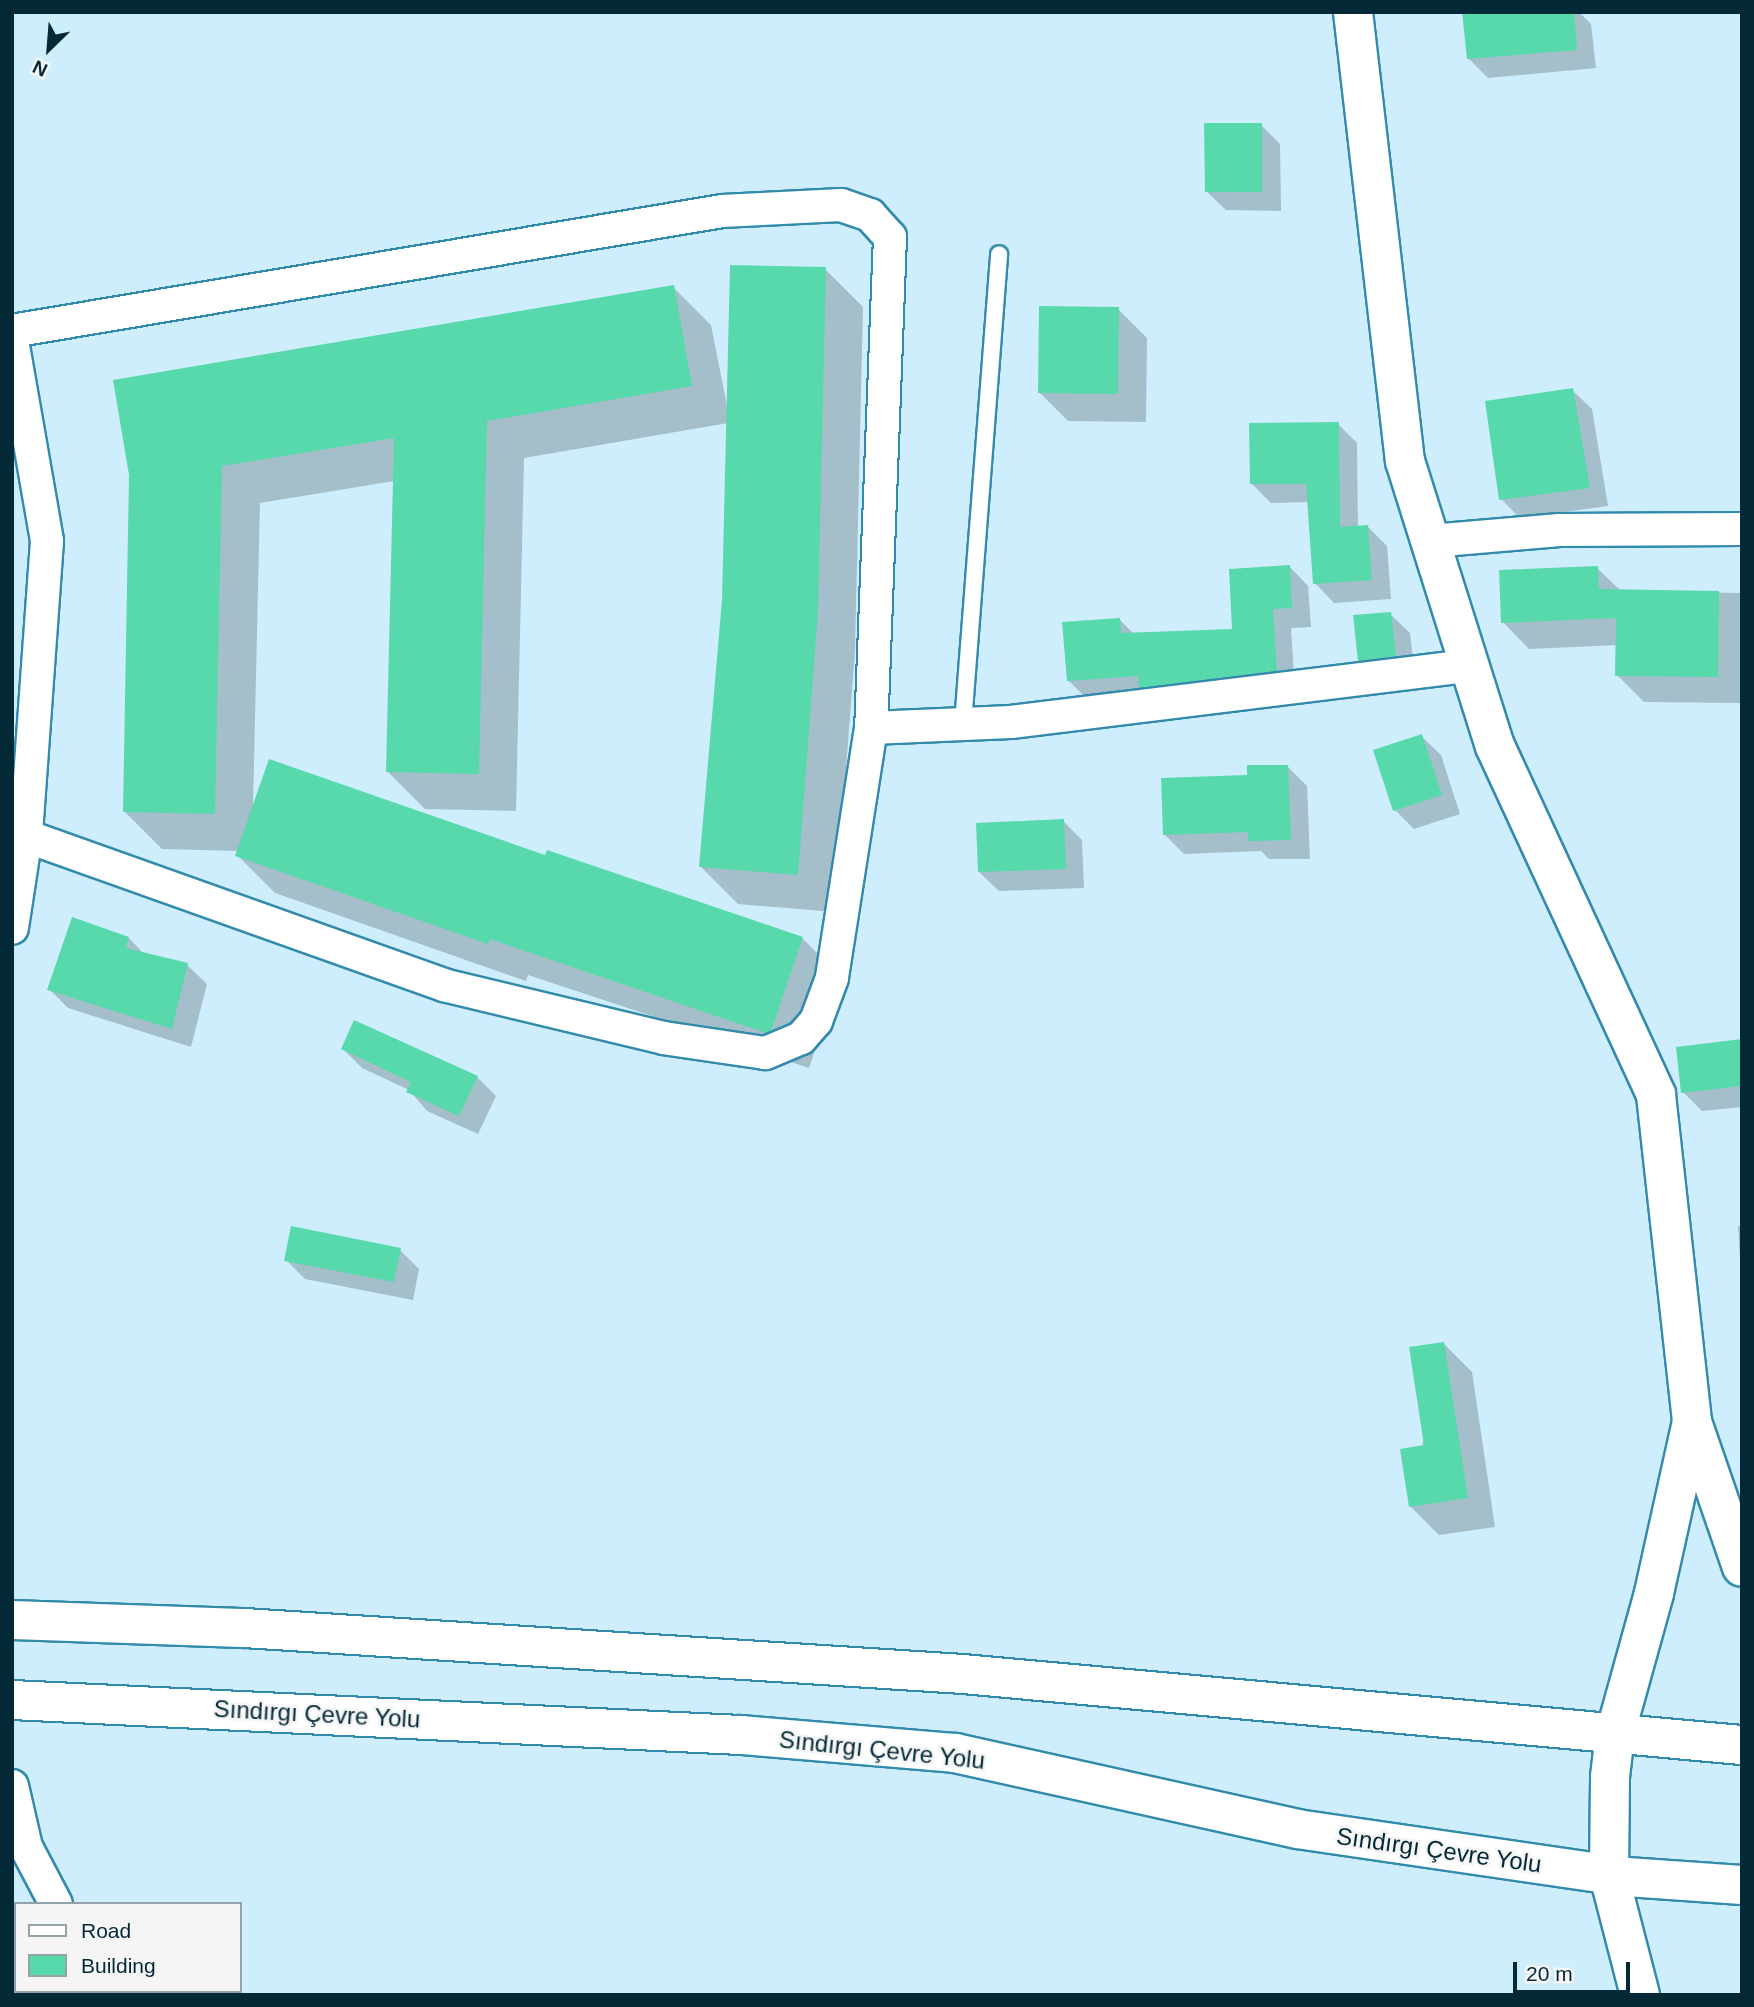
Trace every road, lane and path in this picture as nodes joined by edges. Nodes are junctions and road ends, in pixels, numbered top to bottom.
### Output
1 (1353, 12) edge
2 (999, 254) dead end
3 (12, 331) edge
4 (12, 340) edge
5 (1742, 529) edge
6 (1431, 541) junction
7 (1470, 666) junction
8 (962, 724) junction
9 (871, 728) junction
10 (26, 836) junction
11 (12, 928) edge
12 (1692, 1422) junction
13 (1742, 1567) edge
14 (12, 1620) edge
15 (12, 1700) edge
16 (1615, 1734) junction
17 (1742, 1745) edge
18 (12, 1786) edge
19 (1609, 1875) junction
20 (1742, 1885) edge
21 (55, 1902) edge
22 (1640, 1995) edge

1 - 6 main road
2 - 8 lane
3 - 9 street
4 - 10 street
5 - 6 street
6 - 7 main road
7 - 8 street
7 - 12 main road
8 - 9 street
9 - 10 street
10 - 11 street
12 - 13 main road
12 - 16 main road
14 - 16 main road
15 - 19 main road, Sındırgı Çevre Yolu
16 - 17 main road
16 - 19 main road
18 - 21 street
19 - 20 main road, Sındırgı Çevre Yolu
19 - 22 main road

